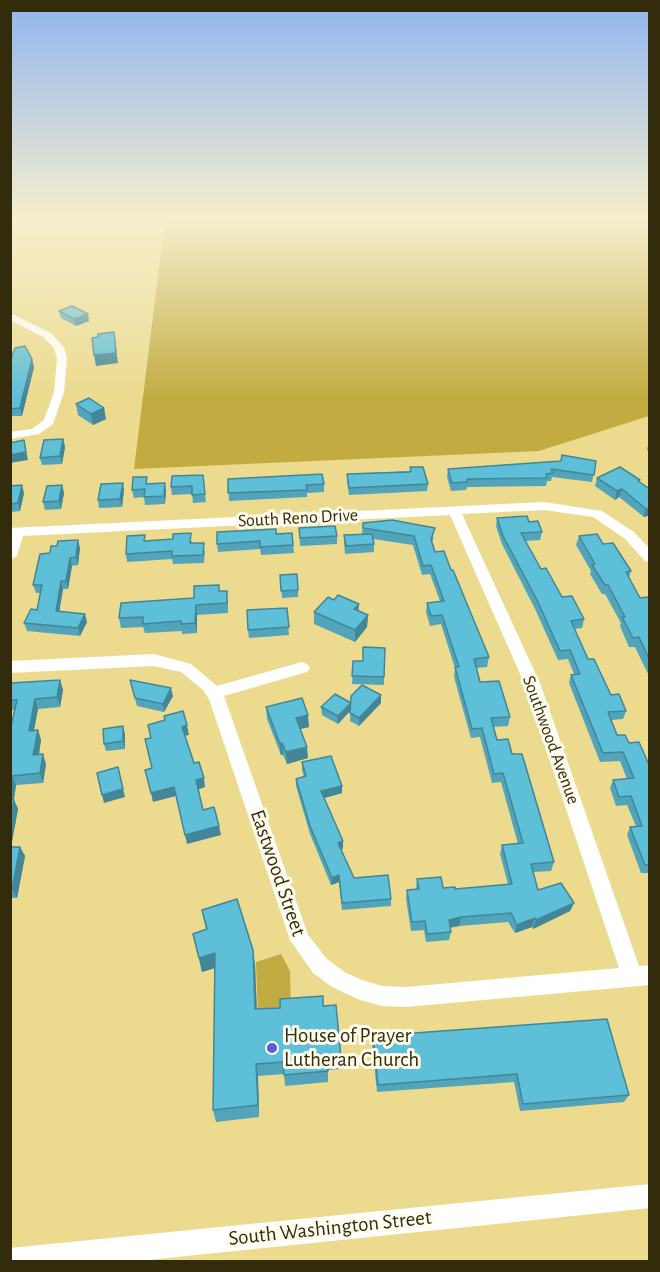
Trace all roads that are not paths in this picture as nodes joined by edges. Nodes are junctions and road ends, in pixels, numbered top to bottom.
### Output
1 (10, 316) edge
2 (10, 436) edge
3 (454, 510) junction
4 (14, 532) edge
5 (10, 556) edge
6 (650, 558) edge
7 (10, 667) edge
8 (302, 668) dead end
9 (214, 693) junction
10 (641, 976) edge
11 (650, 1196) edge
12 (10, 1261) edge

1 - 2 street
3 - 4 street, South Reno Drive
3 - 6 street, South Reno Drive
3 - 10 street, Southwood Avenue
4 - 5 street
7 - 9 street, Eastwood Street
8 - 9 street
9 - 10 street, Eastwood Street
11 - 12 street, South Washington Street

